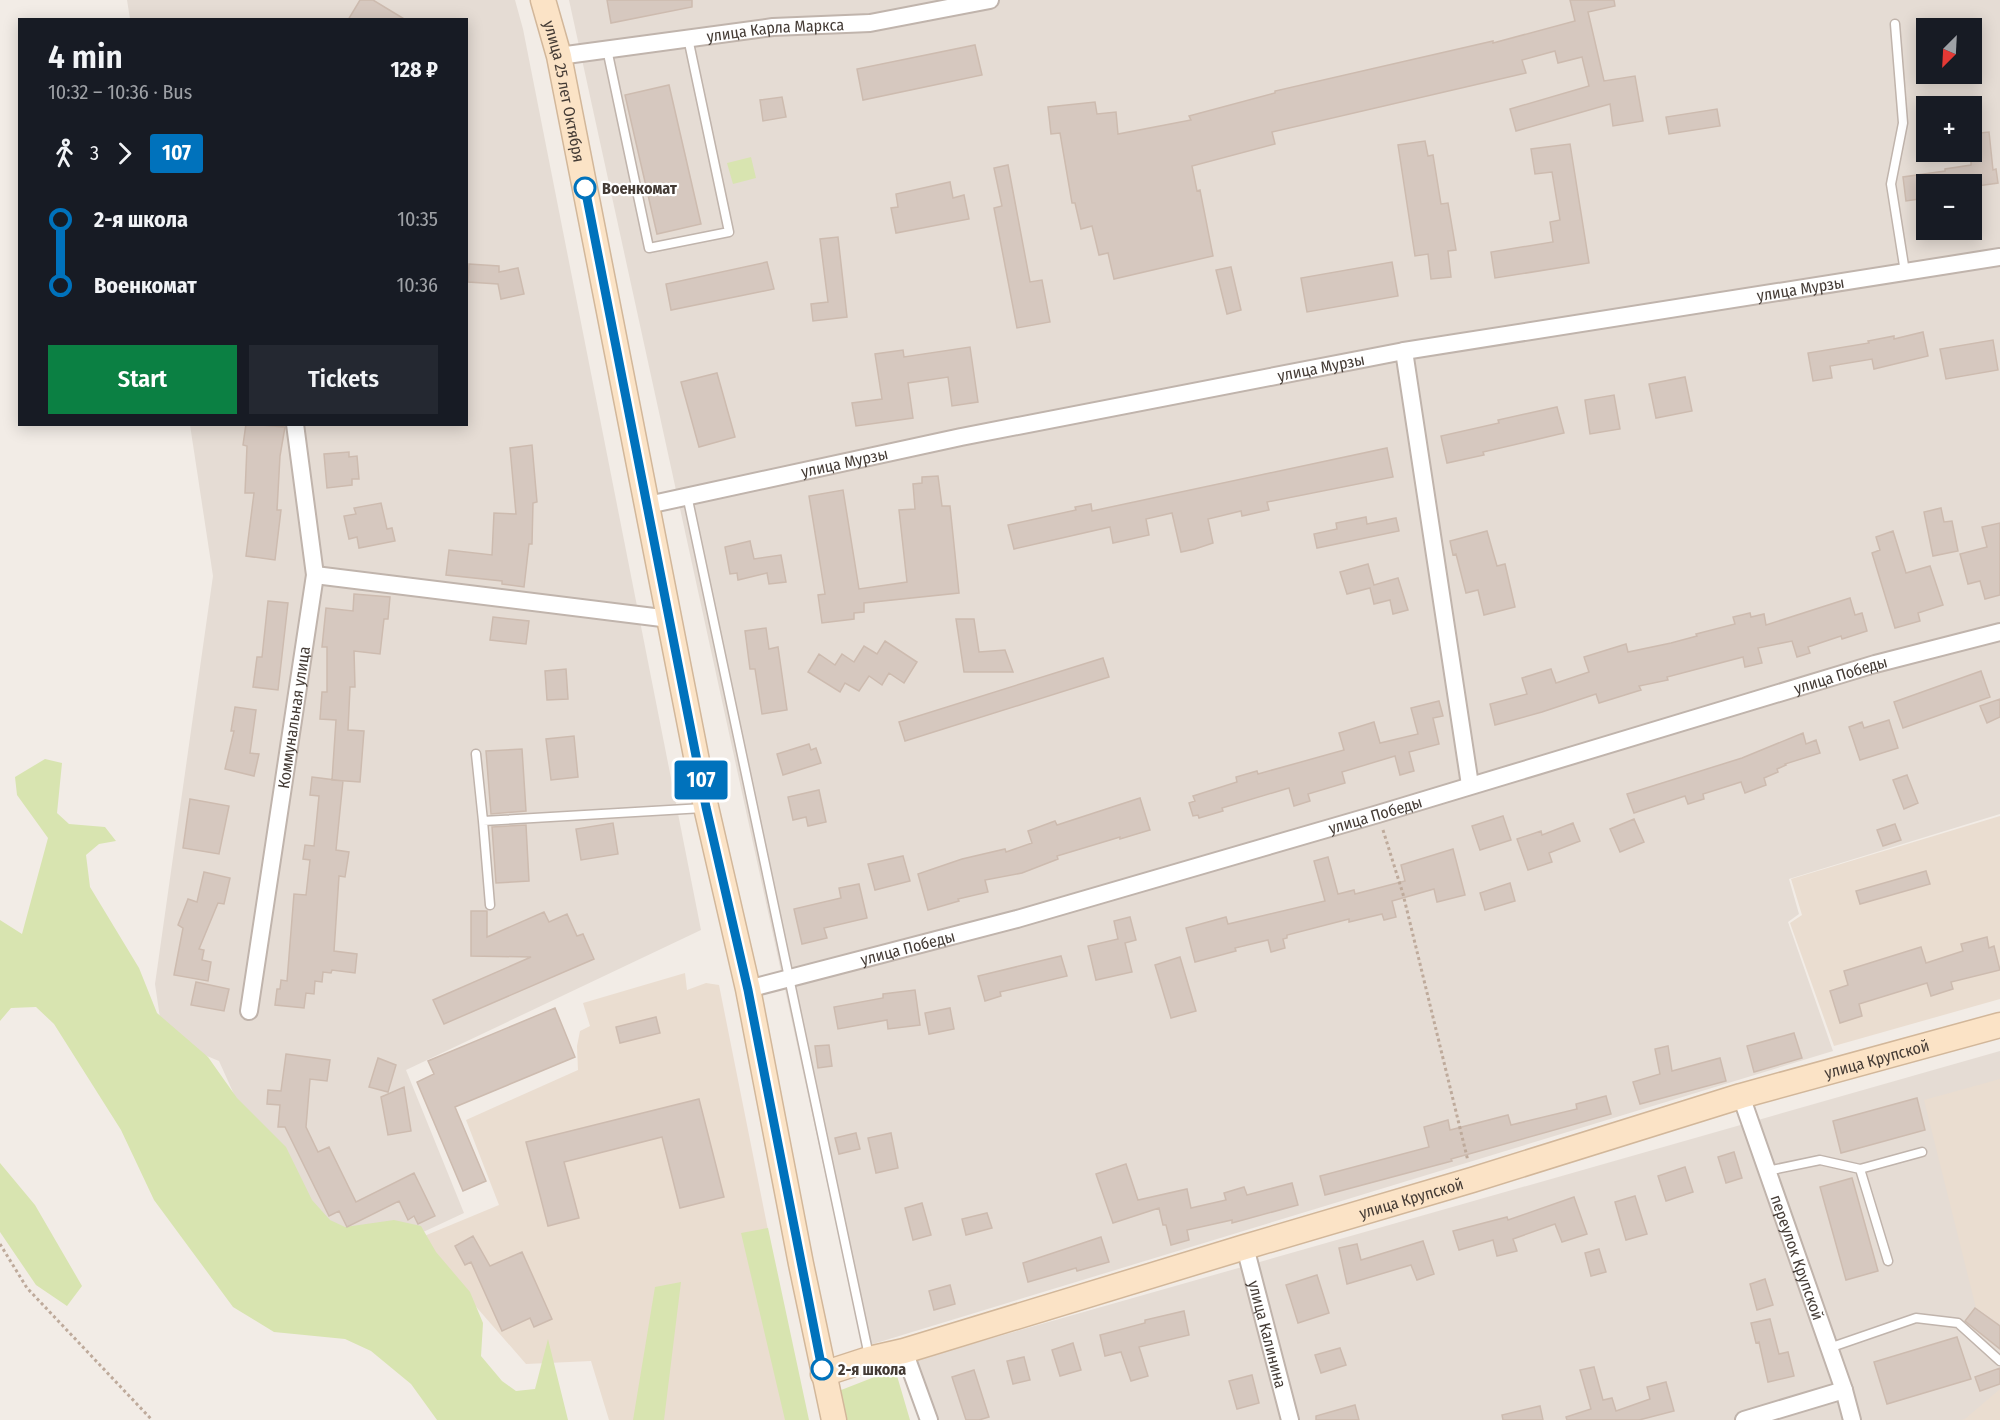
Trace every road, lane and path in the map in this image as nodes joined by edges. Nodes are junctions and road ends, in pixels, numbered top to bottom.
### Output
1 (543, 0) edge
2 (990, 0) edge
3 (1895, 24) dead end
4 (688, 38) junction
5 (607, 49) junction
6 (559, 56) junction
7 (2000, 257) edge
8 (1905, 272) junction
9 (1404, 351) junction
10 (295, 426) edge
11 (687, 495) junction
12 (648, 505) junction
13 (315, 575) junction
14 (670, 619) junction
15 (2000, 632) edge
16 (476, 754) dead end
17 (1470, 785) junction
18 (706, 807) junction
19 (1378, 814) junction
20 (483, 821) junction
21 (490, 905) dead end
22 (791, 979) junction
23 (748, 990) junction
24 (249, 1011) dead end
25 (2000, 1024) edge
26 (1741, 1096) junction
27 (1922, 1152) dead end
28 (1860, 1169) junction
29 (1767, 1171) junction
30 (1472, 1180) junction
31 (0, 1244) edge
32 (1245, 1247) junction
33 (1888, 1262) dead end
34 (1829, 1348) junction
35 (904, 1351) junction
36 (869, 1359) junction
37 (2000, 1361) edge
38 (823, 1374) junction
39 (1844, 1390) junction
40 (152, 1420) edge
41 (834, 1420) edge
42 (929, 1420) edge
43 (1290, 1420) edge
44 (1744, 1420) edge
45 (1852, 1420) edge

1 - 6 street, улица 25 лет Октября
2 - 4 street, улица Карла Маркса
3 - 8 lane
4 - 5 street, улица Карла Маркса
4 - 5 lane
5 - 6 street, улица Карла Маркса
6 - 12 street, улица 25 лет Октября
7 - 8 street, улица Мурзы
8 - 9 street, улица Мурзы
9 - 11 street, улица Мурзы
9 - 17 street
10 - 13 street, Коммунальная улица
11 - 12 street, улица Мурзы
11 - 22 lane
12 - 14 street, улица 25 лет Октября
13 - 14 street
13 - 24 street, Коммунальная улица
14 - 18 street, улица 25 лет Октября
15 - 17 street, улица Победы
16 - 20 lane
17 - 19 street, улица Победы
18 - 20 lane
18 - 23 street, улица 25 лет Октября
19 - 22 street, улица Победы
19 - 30 path
20 - 21 lane
22 - 23 street, улица Победы
22 - 36 lane
23 - 38 street, улица 25 лет Октября
25 - 26 street, улица Крупской
26 - 29 street, переулок Крупской
26 - 30 street, улица Крупской
27 - 28 lane
28 - 29 lane
28 - 33 lane
29 - 34 street, переулок Крупской
30 - 32 street, улица Крупской
31 - 40 path
32 - 35 street, улица Крупской
32 - 43 street, улица Калинина
34 - 37 lane
34 - 39 street, переулок Крупской
35 - 36 street, улица Крупской
35 - 42 street
36 - 38 street, улица Крупской
38 - 41 street, улица 25 лет Октября
39 - 44 street
39 - 45 street, переулок Крупской

